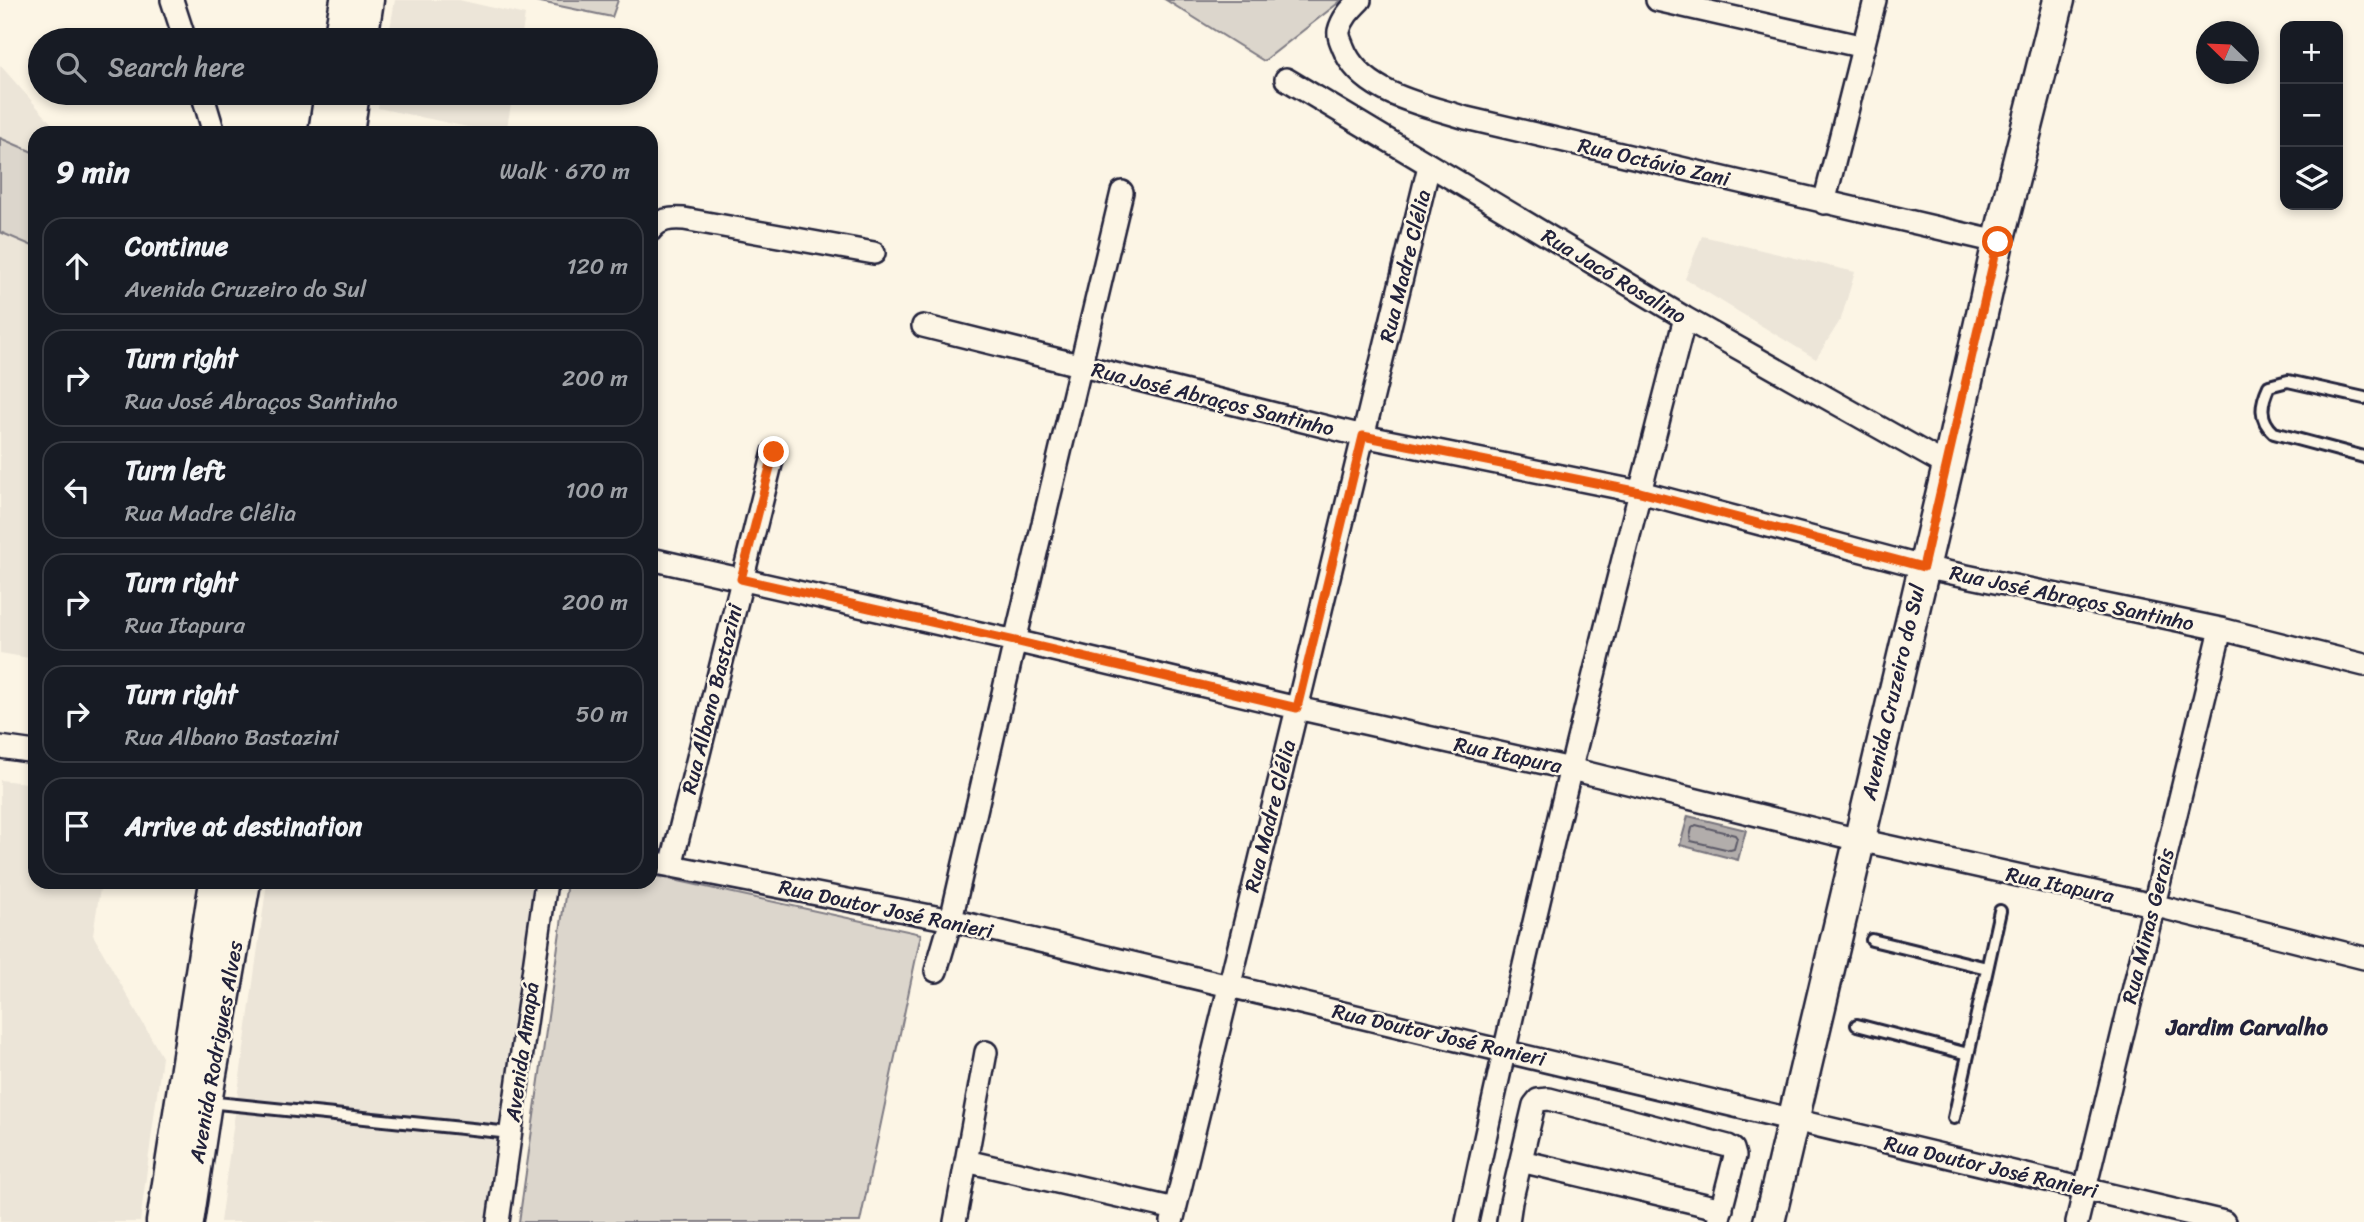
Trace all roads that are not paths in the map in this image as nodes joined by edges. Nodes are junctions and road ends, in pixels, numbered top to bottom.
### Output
1 (172, 0) edge
2 (346, 0) edge
3 (368, 0) edge
4 (1360, 0) edge
5 (1657, 0) edge
6 (1875, 0) edge
7 (2059, 0) edge
8 (181, 28) edge
9 (341, 28) edge
10 (364, 28) edge
11 (1864, 47) junction
12 (1286, 79) dead end
13 (205, 105) edge
14 (328, 105) edge
15 (352, 105) edge
16 (212, 126) edge
17 (325, 126) edge
18 (349, 126) edge
19 (1430, 166) junction
20 (1122, 192) dead end
21 (1824, 203) junction
22 (658, 223) edge
23 (1998, 242) junction
24 (874, 253) dead end
25 (1685, 318) junction
26 (923, 326) dead end
27 (1081, 367) junction
28 (2364, 398) edge
29 (1363, 436) junction
30 (774, 452) dead end
31 (2364, 457) edge
32 (1948, 466) junction
33 (1640, 492) junction
34 (658, 561) edge
35 (1923, 567) junction
36 (741, 579) junction
37 (2221, 629) junction
38 (1015, 641) junction
39 (2364, 665) edge
40 (1297, 708) junction
41 (0, 747) edge
42 (28, 751) edge
43 (1571, 769) junction
44 (1858, 840) junction
45 (661, 864) edge
46 (214, 889) edge
47 (243, 889) edge
48 (546, 889) edge
49 (2153, 905) junction
50 (2000, 911) dead end
51 (951, 920) junction
52 (1872, 940) dead end
53 (2364, 958) edge
54 (1987, 968) junction
55 (936, 971) dead end
56 (1229, 986) junction
57 (1857, 1025) dead end
58 (1503, 1050) junction
59 (986, 1052) dead end
60 (1968, 1055) junction
61 (194, 1100) junction
62 (1954, 1118) dead end
63 (1793, 1121) junction
64 (511, 1133) junction
65 (966, 1161) junction
66 (1521, 1161) junction
67 (2084, 1188) junction
68 (1474, 1191) junction
69 (1510, 1212) edge
70 (1720, 1215) edge
71 (1173, 1216) edge
72 (162, 1222) edge
73 (188, 1222) edge
74 (498, 1222) edge
75 (955, 1222) edge
76 (1467, 1222) edge
77 (1769, 1222) edge
78 (2077, 1222) edge
79 (2224, 1222) edge

1 - 8 street
2 - 9 street
3 - 10 street
4 - 21 street, Rua Octávio Zani
5 - 11 street
6 - 11 street
7 - 23 street, Avenida Cruzeiro do Sul
11 - 21 street
12 - 19 street, Rua Jacó Rosalino
13 - 16 street
14 - 17 street
15 - 18 street
19 - 25 street, Rua Jacó Rosalino
19 - 29 street, Rua Madre Clélia
20 - 27 street
21 - 23 street, Rua Octávio Zani
22 - 24 street
23 - 32 street, Avenida Cruzeiro do Sul
25 - 32 street, Rua Jacó Rosalino
25 - 33 street
26 - 27 street, Rua José Abraços Santinho
27 - 29 street, Rua José Abraços Santinho
27 - 38 street
28 - 31 lane
29 - 33 street, Rua José Abraços Santinho
29 - 40 street, Rua Madre Clélia
30 - 36 street, Rua Albano Bastazini
32 - 35 street, Avenida Cruzeiro do Sul
33 - 35 street, Rua José Abraços Santinho
33 - 43 street
34 - 36 street, Rua Itapura
35 - 37 street, Rua José Abraços Santinho
35 - 44 street, Avenida Cruzeiro do Sul
36 - 38 street, Rua Itapura
36 - 45 street, Rua Albano Bastazini
37 - 39 street, Rua José Abraços Santinho
37 - 49 street, Rua Minas Gerais
38 - 40 street, Rua Itapura
38 - 51 street
40 - 43 street, Rua Itapura
40 - 56 street, Rua Madre Clélia
41 - 42 street
43 - 44 street, Rua Itapura
43 - 58 street
44 - 49 street, Rua Itapura
44 - 63 street, Avenida Cruzeiro do Sul
45 - 51 street, Rua Doutor José Ranieri
46 - 61 street, Avenida Rodrigues Alves
47 - 61 street, Avenida Rodrigues Alves
48 - 64 street, Avenida Amapá
49 - 53 street, Rua Itapura
49 - 67 street, Rua Minas Gerais
50 - 54 lane
51 - 55 street
51 - 56 street, Rua Doutor José Ranieri
52 - 54 lane
54 - 60 lane
56 - 58 street, Rua Doutor José Ranieri
56 - 71 street, Rua Madre Clélia
57 - 60 lane
58 - 63 street, Rua Doutor José Ranieri
58 - 68 street
59 - 65 street
60 - 62 lane
61 - 64 lane
61 - 72 street, Avenida Rodrigues Alves
61 - 73 street, Avenida Rodrigues Alves
63 - 67 street, Rua Doutor José Ranieri
63 - 77 street, Avenida Cruzeiro do Sul
64 - 74 street, Avenida Amapá
65 - 71 street
65 - 75 street
66 - 69 street
66 - 70 street
66 - 70 street
67 - 78 street, Rua Minas Gerais
67 - 79 street, Rua Doutor José Ranieri
68 - 69 street
68 - 76 street

